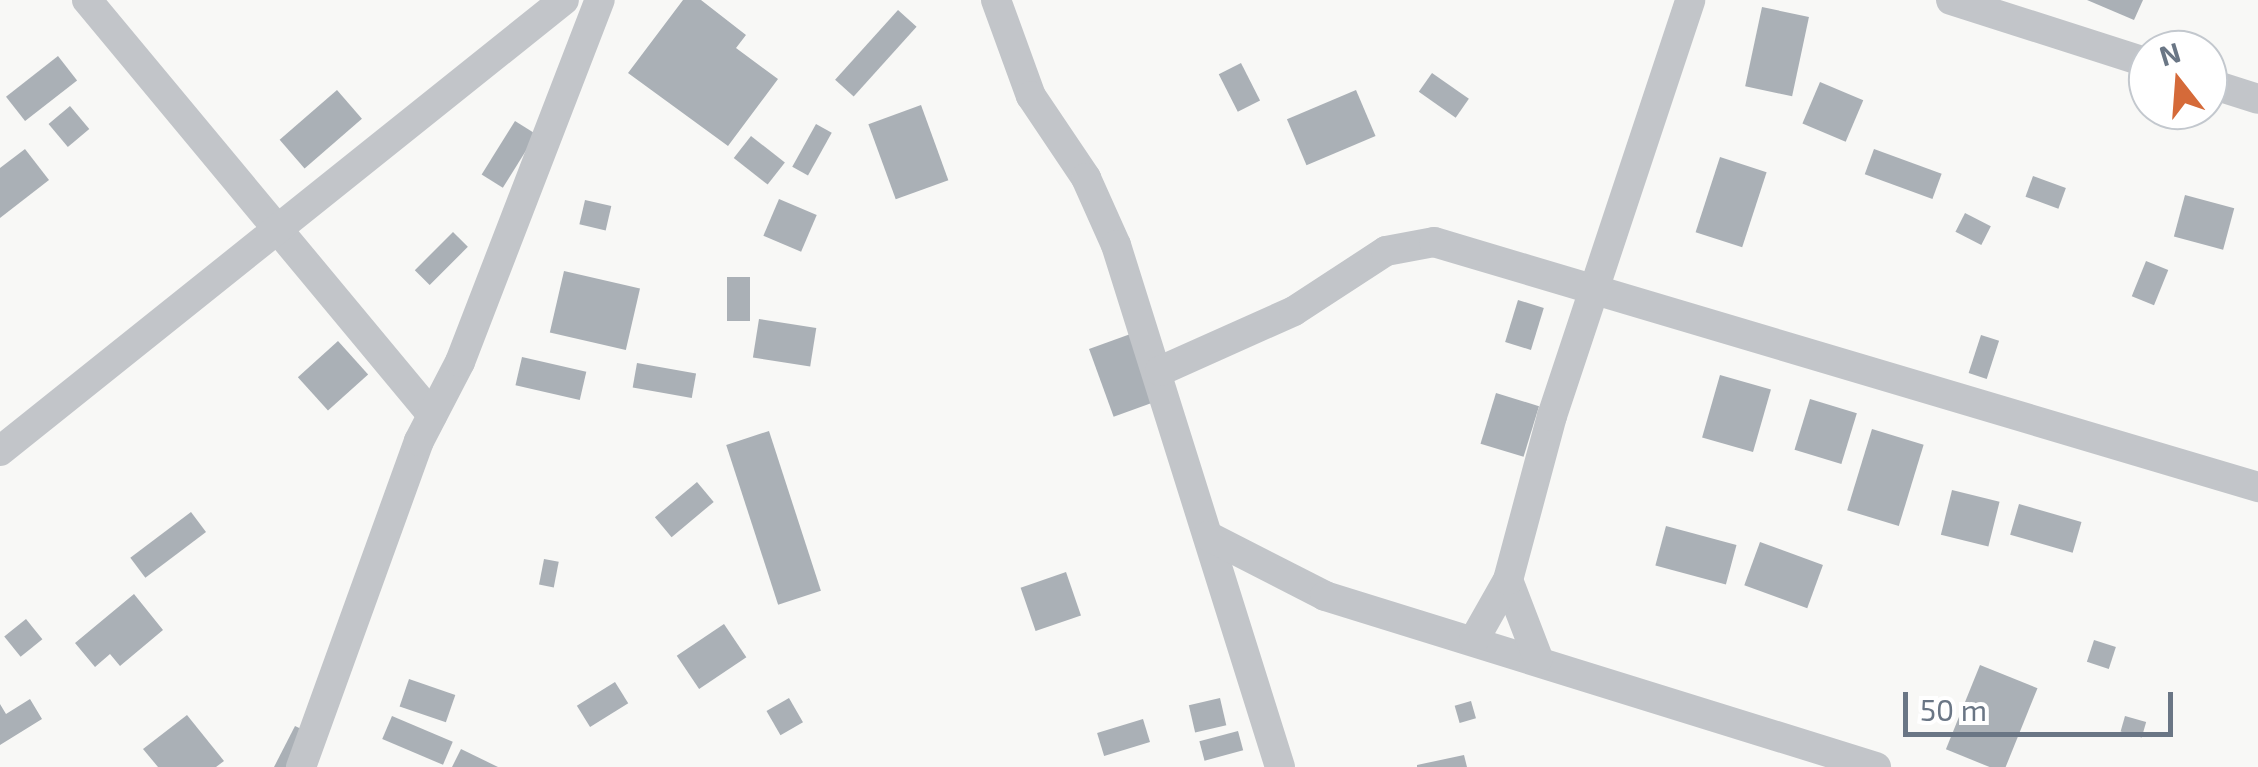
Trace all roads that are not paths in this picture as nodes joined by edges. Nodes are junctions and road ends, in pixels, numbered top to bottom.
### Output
1 (87, 0) edge
2 (564, 0) edge
3 (600, 0) edge
4 (996, 0) edge
5 (1690, 0) edge
6 (1950, 0) edge
7 (2128, 58) edge
8 (2228, 89) edge
9 (2258, 99) edge
10 (273, 230) junction
11 (1597, 292) junction
12 (1160, 371) junction
13 (432, 415) junction
14 (0, 451) edge
15 (2258, 487) edge
16 (1208, 536) junction
17 (1508, 580) junction
18 (1474, 640) junction
19 (1538, 658) junction
20 (301, 767) edge
21 (1280, 767) edge
22 (1876, 767) edge

1 - 10 street
2 - 10 street
3 - 13 street
4 - 12 street
5 - 11 street
6 - 7 street
8 - 9 street
10 - 13 street
10 - 14 street
11 - 12 street
11 - 15 street
11 - 17 street
12 - 16 street
13 - 20 street
16 - 18 street
16 - 21 street
17 - 18 street
17 - 19 street
18 - 19 street
19 - 22 street

